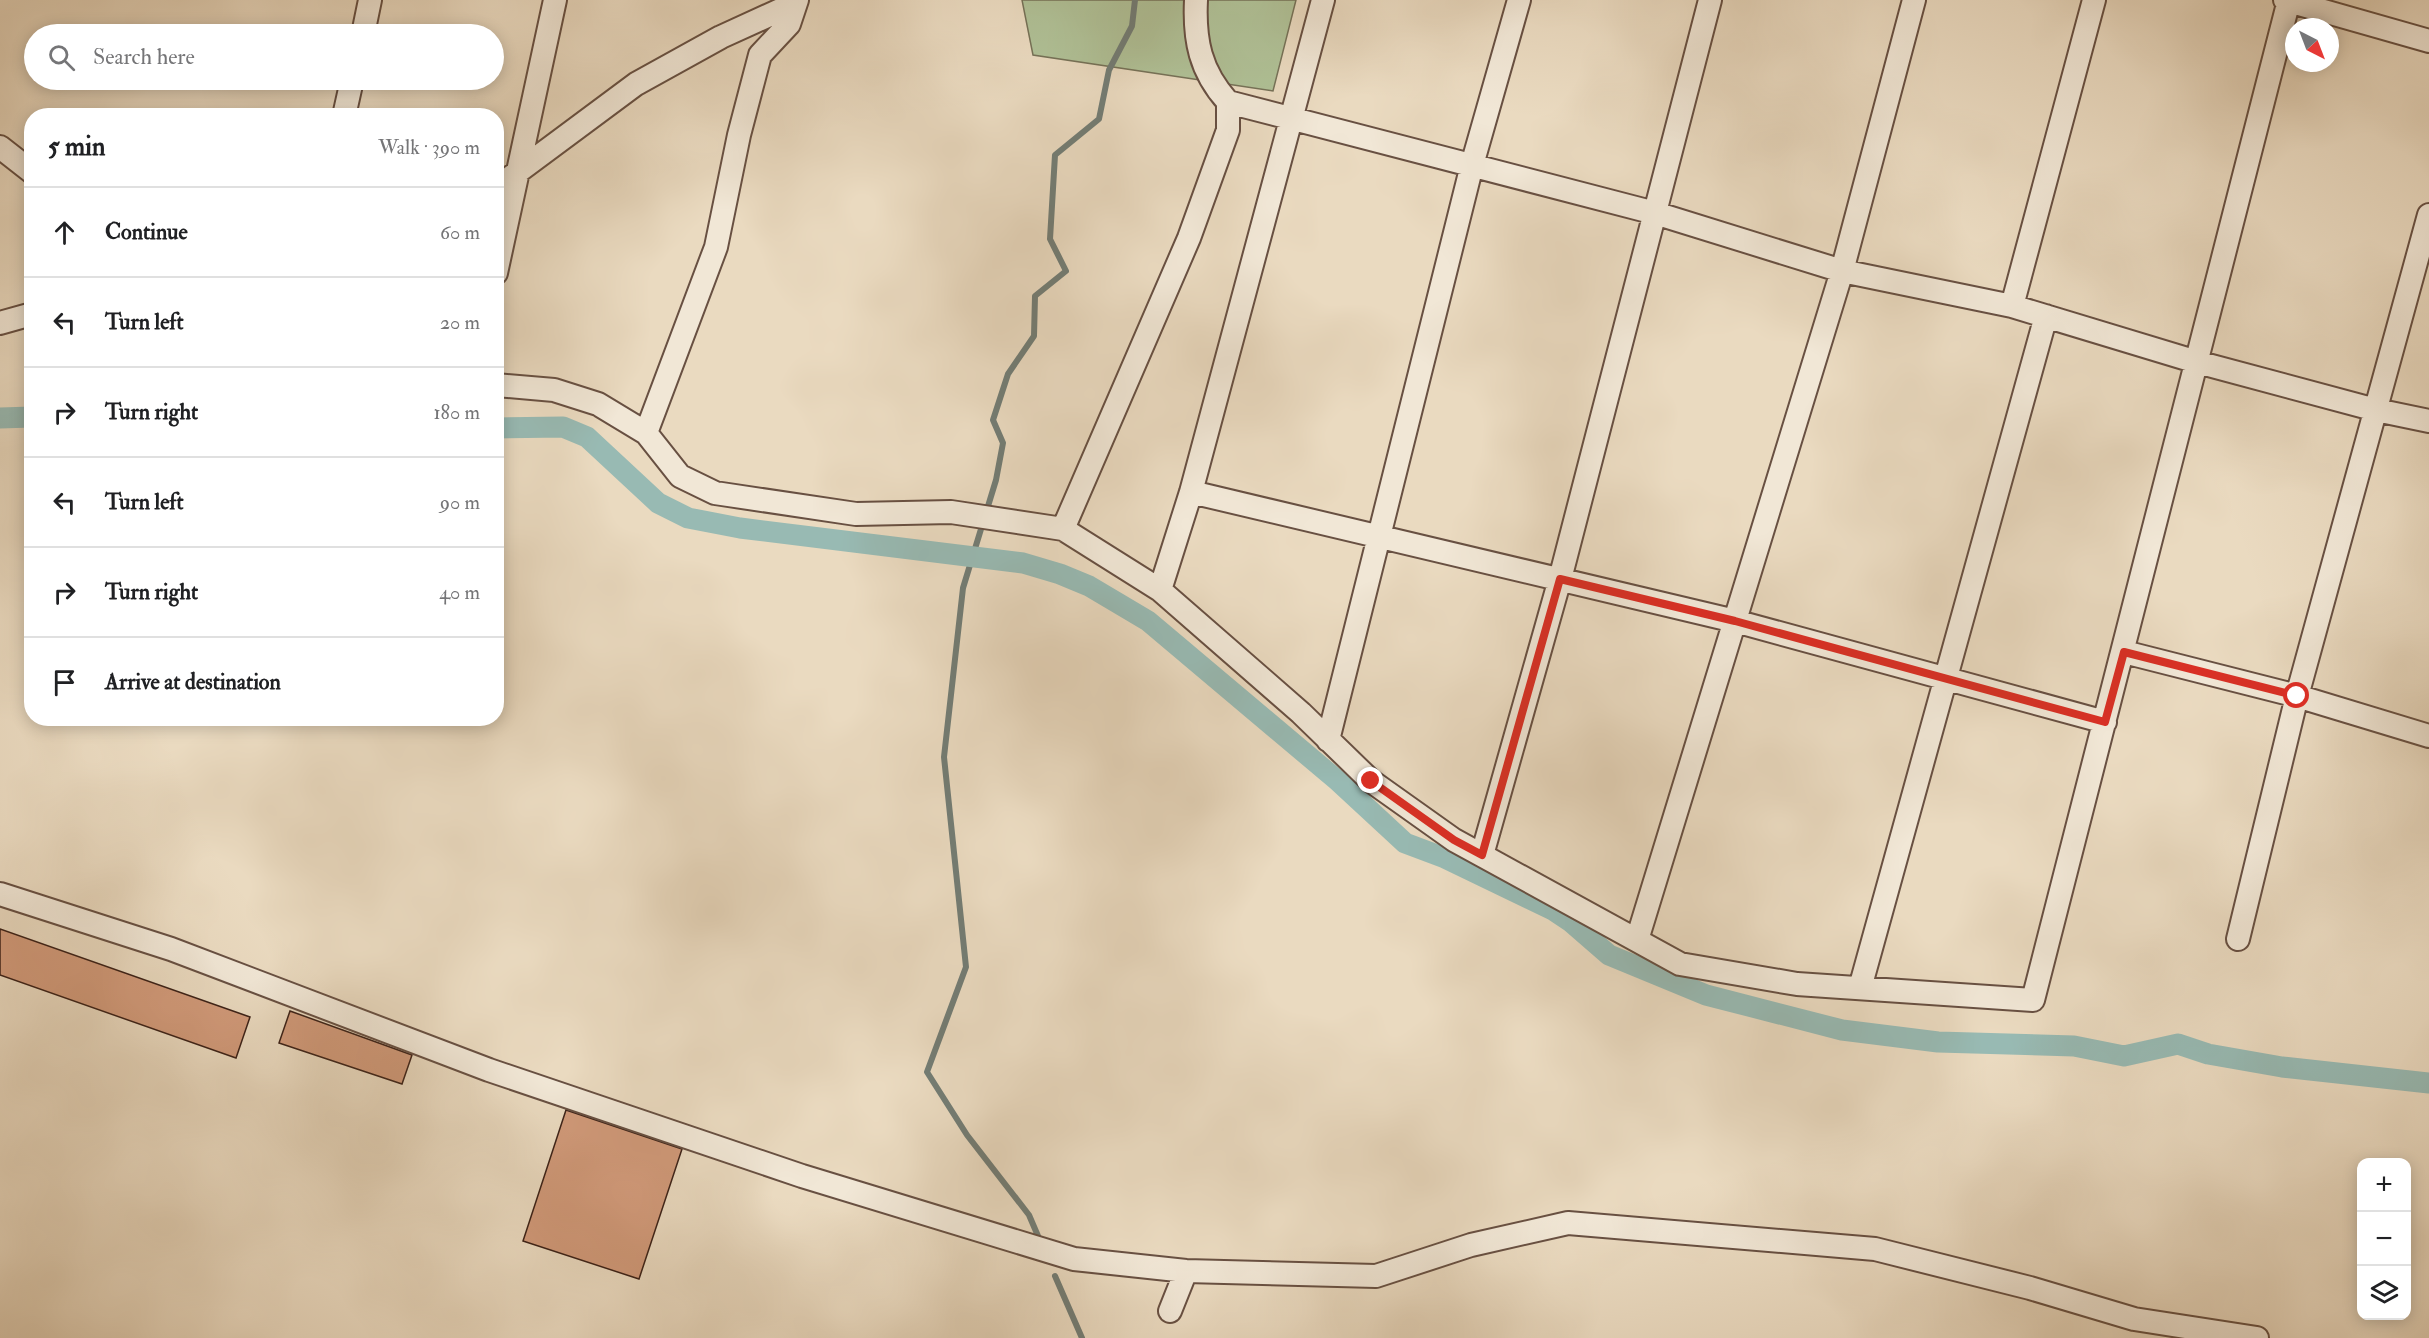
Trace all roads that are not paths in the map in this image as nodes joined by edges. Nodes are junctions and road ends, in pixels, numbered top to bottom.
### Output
1 (370, 0) edge
2 (555, 0) edge
3 (796, 0) edge
4 (1196, 0) edge
5 (1323, 0) edge
6 (1519, 0) edge
7 (1710, 0) edge
8 (1914, 0) edge
9 (2094, 0) edge
10 (2287, 0) edge
11 (365, 24) edge
12 (2429, 40) edge
13 (350, 90) edge
14 (1228, 102) junction
15 (346, 108) edge
16 (1290, 118) junction
17 (0, 147) edge
18 (1472, 165) junction
19 (24, 166) edge
20 (519, 172) junction
21 (504, 182) edge
22 (1655, 213) junction
23 (2429, 215) edge
24 (504, 238) edge
25 (1842, 271) junction
26 (2012, 306) junction
27 (24, 316) edge
28 (2046, 316) junction
29 (0, 323) edge
30 (2197, 362) junction
31 (504, 387) edge
32 (2376, 410) junction
33 (2429, 421) edge
34 (646, 433) junction
35 (1191, 492) junction
36 (1063, 529) junction
37 (1381, 537) junction
38 (1560, 579) junction
39 (1160, 590) junction
40 (1735, 621) junction
41 (2124, 652) junction
42 (1946, 679) junction
43 (2297, 696) junction
44 (2105, 722) junction
45 (2429, 736) edge
46 (1328, 740) junction
47 (1482, 855) junction
48 (0, 894) edge
49 (2238, 939) dead end
50 (1637, 940) junction
51 (1860, 988) junction
52 (1186, 1271) junction
53 (1170, 1311) dead end
54 (2257, 1338) edge

1 - 11 street
2 - 20 street
3 - 20 street
3 - 34 street
4 - 14 street
5 - 16 street
6 - 18 street
7 - 22 street
8 - 25 street
9 - 26 street
10 - 12 street
10 - 30 street
13 - 15 street
14 - 16 street
14 - 36 street
16 - 18 street
16 - 35 street
17 - 19 street
18 - 22 street
18 - 37 street
20 - 21 street
20 - 24 street
22 - 25 street
22 - 38 street
23 - 32 street
25 - 26 street
25 - 40 street
26 - 28 street
27 - 29 street
28 - 30 street
28 - 42 street
30 - 32 street
30 - 41 street
31 - 34 street
32 - 33 street
32 - 43 street
34 - 36 street
35 - 37 street
35 - 39 street
36 - 39 street
37 - 38 street
37 - 46 street
38 - 40 street
38 - 47 street
39 - 46 street
40 - 42 street
40 - 50 street
41 - 43 street
41 - 44 street
42 - 44 street
42 - 51 street
43 - 45 street
43 - 49 street
44 - 51 street
46 - 47 street
47 - 50 street
48 - 52 street
50 - 51 street
52 - 53 street
52 - 54 street

